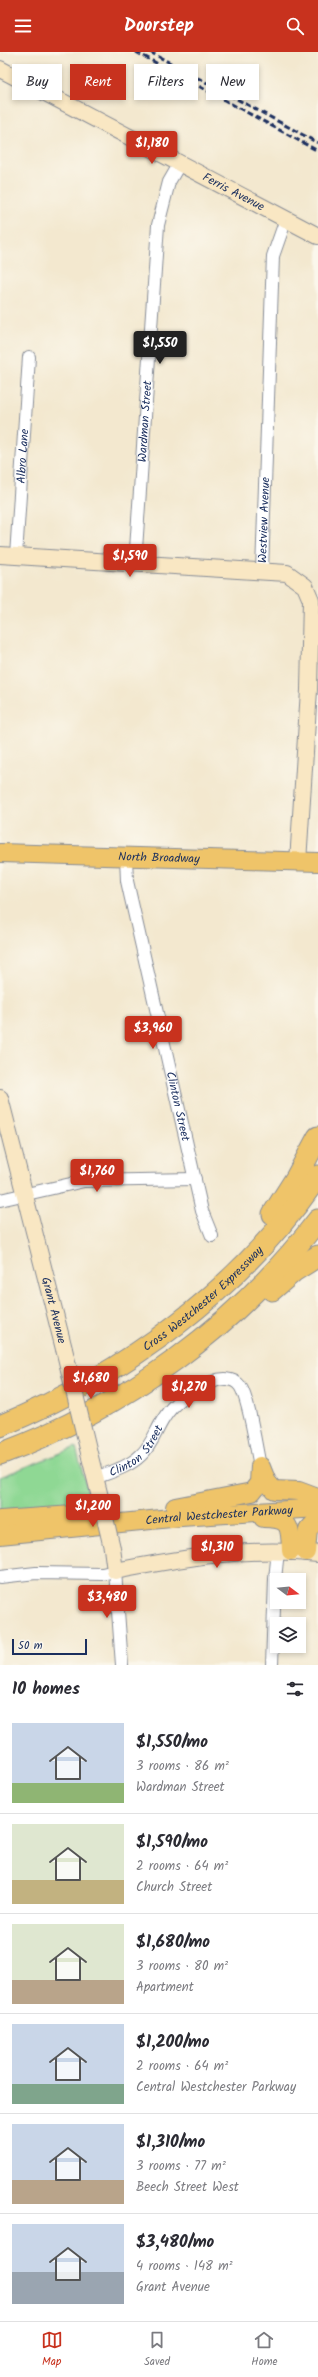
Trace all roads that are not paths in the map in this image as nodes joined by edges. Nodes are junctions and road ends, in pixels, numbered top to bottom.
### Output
1 (0, 68) edge
2 (180, 163) junction
3 (286, 219) junction
4 (318, 236) edge
5 (29, 357) dead end
6 (0, 555) edge
7 (16, 556) junction
8 (136, 564) junction
9 (262, 571) junction
10 (0, 853) edge
11 (126, 857) junction
12 (298, 862) junction
13 (318, 862) edge
14 (0, 1098) edge
15 (318, 1137) edge
16 (318, 1176) edge
17 (195, 1179) junction
18 (24, 1194) junction
19 (0, 1200) edge
20 (318, 1220) edge
21 (212, 1236) dead end
22 (318, 1256) edge
23 (236, 1310) junction
24 (180, 1322) junction
25 (0, 1426) edge
26 (0, 1454) edge
27 (260, 1466) junction
28 (95, 1478) junction
29 (317, 1500) edge
30 (178, 1512) junction
31 (318, 1519) edge
32 (0, 1520) edge
33 (0, 1535) edge
34 (298, 1552) edge
35 (116, 1572) junction
36 (0, 1577) edge
37 (122, 1665) edge
38 (272, 1665) edge

1 - 2 street, Ferris Avenue
2 - 3 street, Ferris Avenue
2 - 8 street, Wardman Street
3 - 4 street, Ferris Avenue
3 - 9 street, Westview Avenue
5 - 7 street, Albro Lane
6 - 7 street
7 - 8 street
8 - 9 street
9 - 12 street, Westview Avenue
10 - 11 main road, North Broadway
11 - 12 main road, North Broadway
11 - 17 street, Clinton Street
12 - 13 main road, North Broadway
14 - 18 street, Grant Avenue
15 - 24 highway
16 - 24 highway, Cross Westchester Expressway
17 - 18 street
17 - 21 street, Clinton Street
18 - 19 street
18 - 28 street, Grant Avenue, bridge
20 - 23 highway
22 - 23 highway
23 - 26 highway
24 - 25 highway, Cross Westchester Expressway
27 - 28 street, Clinton Street
27 - 29 main road
27 - 30 main road
28 - 35 street, Grant Avenue, bridge
29 - 30 main road, Central Westchester Parkway
30 - 32 main road, Central Westchester Parkway
30 - 33 main road, Central Westchester Parkway
30 - 34 main road
31 - 34 main road
34 - 35 street
34 - 38 street
35 - 36 street
35 - 37 street, Grant Avenue

